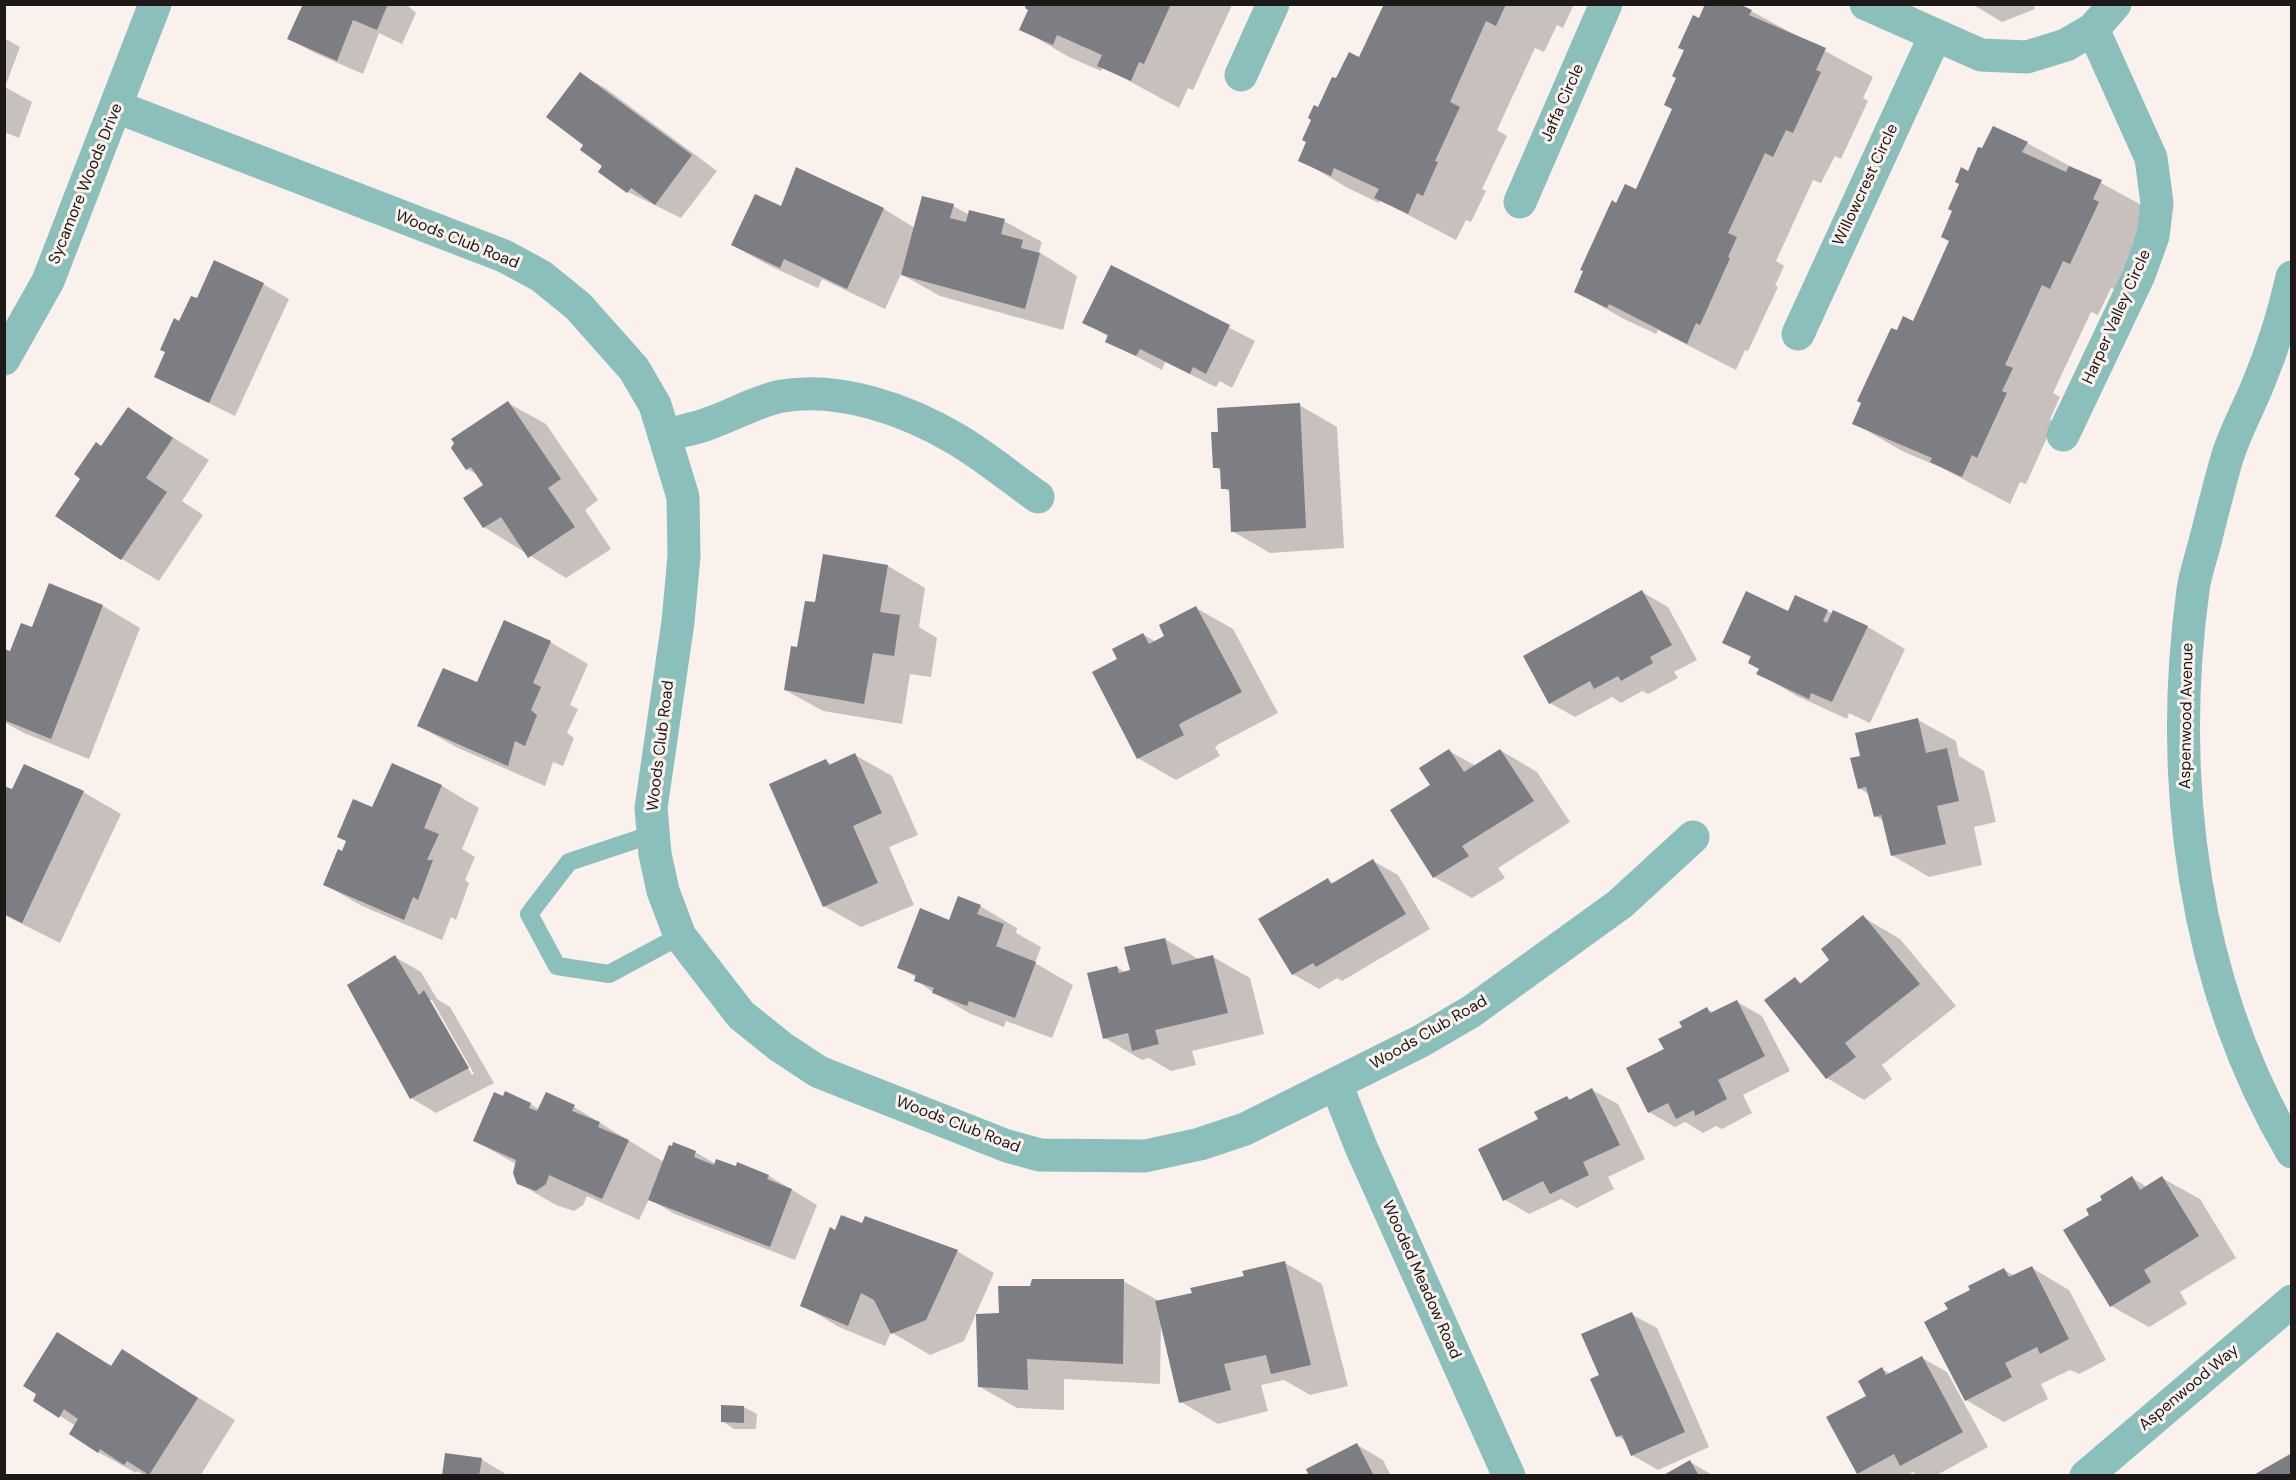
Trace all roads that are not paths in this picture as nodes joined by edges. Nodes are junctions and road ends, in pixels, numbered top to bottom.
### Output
1 (155, 4) edge
2 (1273, 4) edge
3 (1606, 4) edge
4 (1866, 4) edge
5 (2115, 4) edge
6 (2093, 28) junction
7 (1935, 36) junction
8 (1241, 75) dead end
9 (117, 107) junction
10 (1520, 202) dead end
11 (2292, 277) edge
12 (1798, 334) dead end
13 (4, 358) edge
14 (666, 435) junction
15 (2063, 435) dead end
16 (1038, 497) dead end
17 (653, 834) junction
18 (1693, 837) dead end
19 (680, 936) junction
20 (1336, 1084) junction
21 (2292, 1152) edge
22 (2292, 1301) edge
23 (1509, 1476) edge
24 (2086, 1476) edge

1 - 9 street, Sycamore Woods Drive
2 - 8 street
3 - 10 street, Jaffa Circle
4 - 7 street
5 - 6 street
6 - 7 street
6 - 15 street, Harper Valley Circle
7 - 12 street, Willowcrest Circle
9 - 13 street, Sycamore Woods Drive
9 - 14 street, Woods Club Road
11 - 21 street, Aspenwood Avenue
14 - 16 street
14 - 17 street, Woods Club Road
17 - 19 street, Woods Club Road
17 - 19 lane
18 - 20 street, Woods Club Road
19 - 20 street, Woods Club Road
20 - 23 street, Wooded Meadow Road
22 - 24 street, Aspenwood Way

